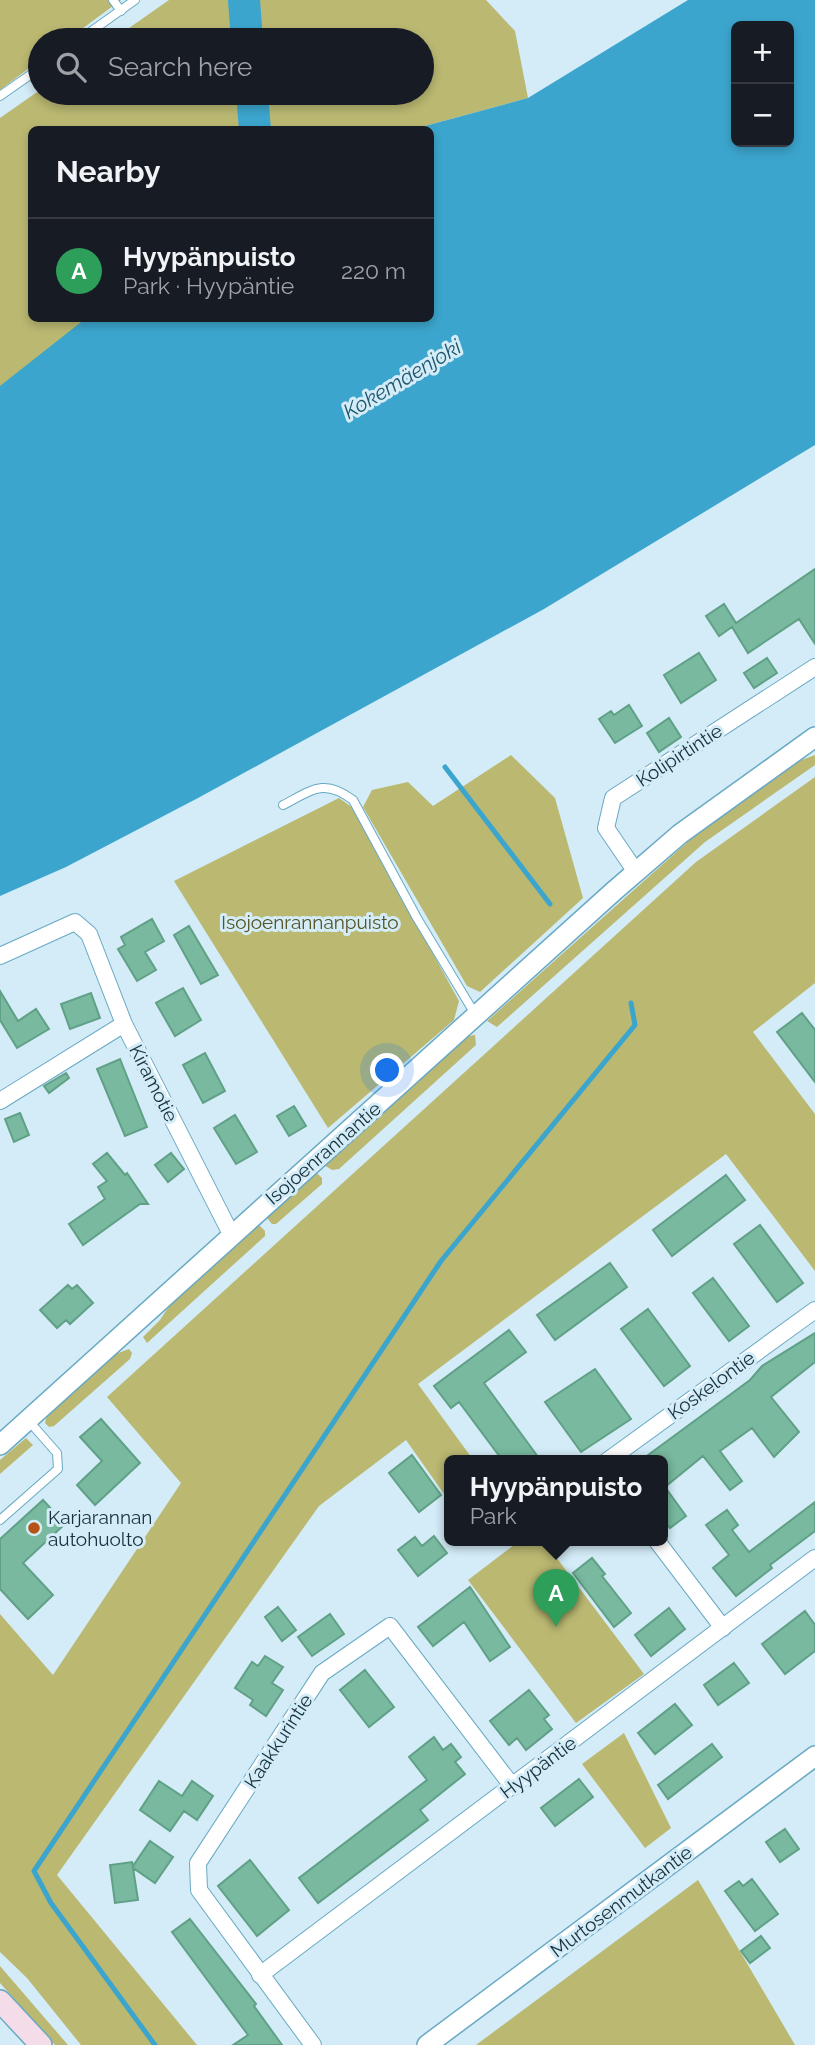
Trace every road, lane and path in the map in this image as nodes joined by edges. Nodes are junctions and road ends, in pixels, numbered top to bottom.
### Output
1 (113, 0) edge
2 (135, 0) edge
3 (121, 11) junction
4 (96, 28) edge
5 (28, 76) edge
6 (0, 96) edge
7 (815, 667) edge
8 (815, 737) edge
9 (283, 805) dead end
10 (636, 872) junction
11 (0, 956) edge
12 (477, 1017) junction
13 (124, 1024) junction
14 (0, 1101) edge
15 (231, 1234) junction
16 (815, 1310) edge
17 (27, 1420) junction
18 (0, 1445) edge
19 (615, 1455) edge
20 (0, 1520) edge
21 (661, 1546) edge
22 (815, 1558) edge
23 (723, 1628) junction
24 (815, 1756) edge
25 (513, 1787) junction
26 (260, 1975) junction
27 (0, 2001) edge
28 (41, 2045) edge
29 (313, 2045) edge
30 (427, 2045) edge

1 - 3 lane
2 - 3 lane
3 - 4 lane
5 - 6 lane
7 - 10 street, Kolipirtintie
8 - 10 street, Isojoenrannantie
9 - 12 lane
10 - 12 street, Isojoenrannantie
11 - 13 street
12 - 15 street, Isojoenrannantie
13 - 14 street, Kiramotie
13 - 15 street, Kiramotie
15 - 17 street, Isojoenrannantie
16 - 19 street, Koskelontie
17 - 18 street, Isojoenrannantie
17 - 20 lane
21 - 23 street
22 - 23 street, Hyypäntie
23 - 25 street, Hyypäntie
24 - 30 street, Murtosenmutkantie
25 - 26 street, Hyypäntie
25 - 26 street, Kaakkurintie
26 - 29 street, Kaakkurintie
27 - 28 main road

